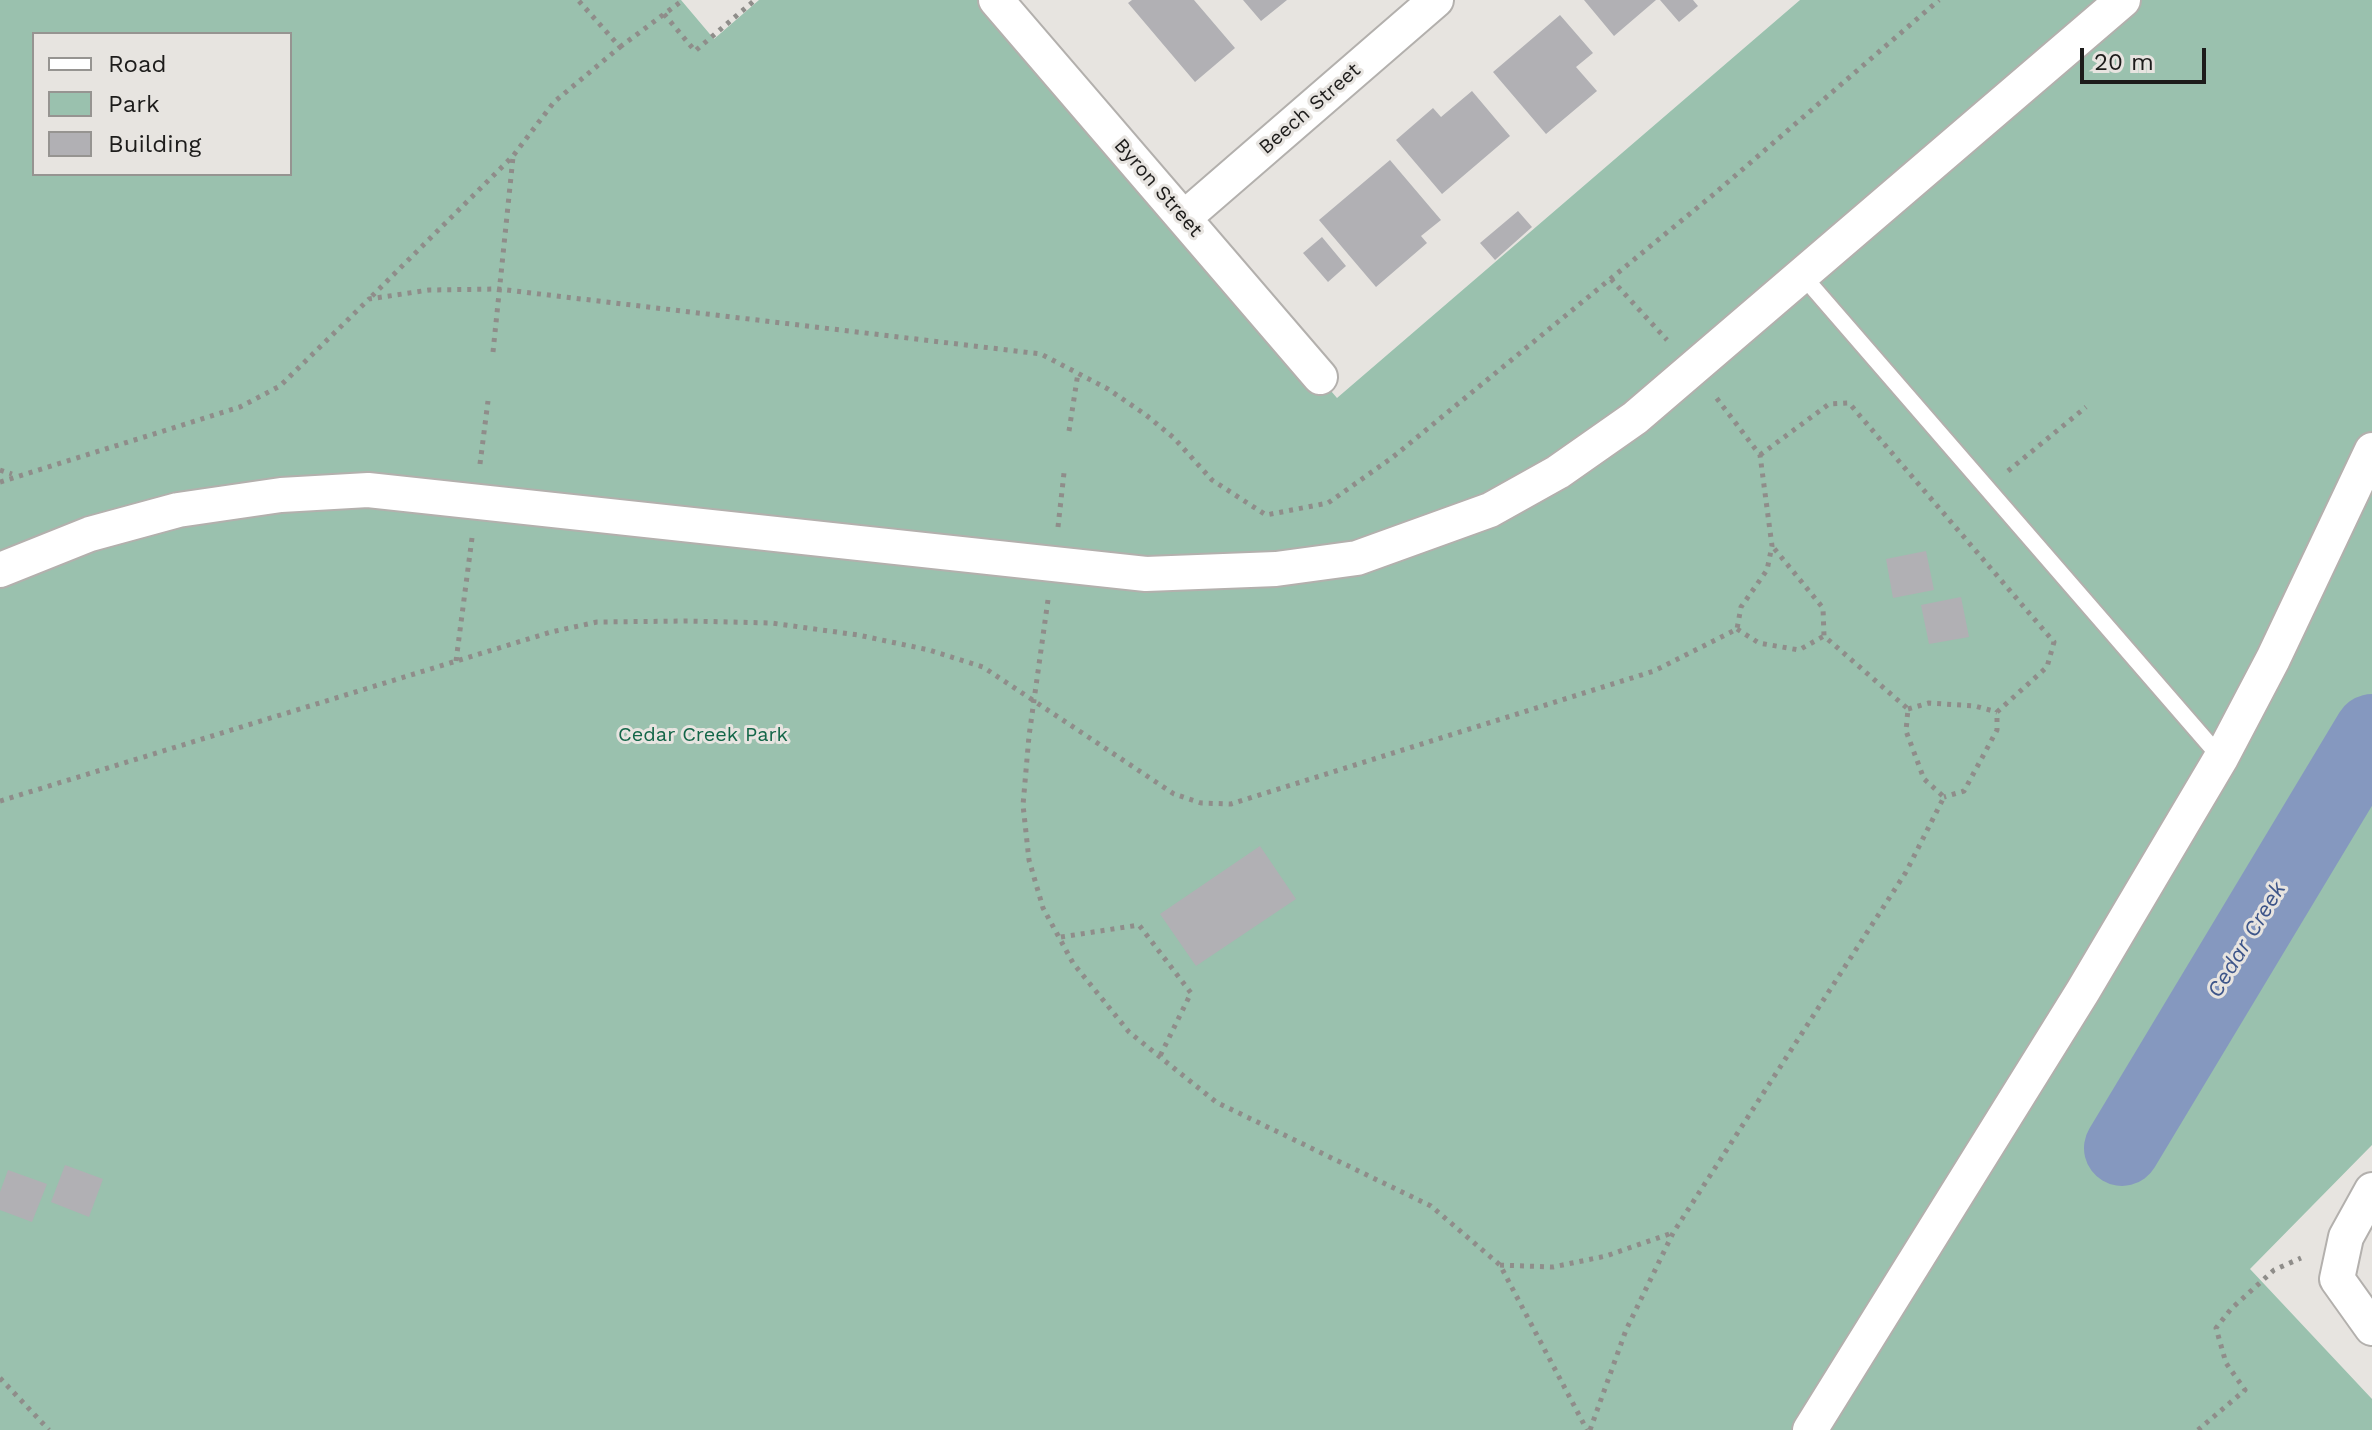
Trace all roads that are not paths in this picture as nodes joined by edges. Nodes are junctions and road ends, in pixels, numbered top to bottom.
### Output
1 (996, 0) edge
2 (1436, 0) edge
3 (2123, 0) edge
4 (1184, 218) junction
5 (1803, 276) junction
6 (1320, 377) dead end
7 (2372, 450) edge
8 (0, 570) edge
9 (2221, 758) junction
10 (2372, 1190) edge
11 (2372, 1328) edge
12 (1810, 1430) edge

1 - 4 street, Byron Street
2 - 4 street, Beech Street
3 - 5 street
4 - 6 street, Byron Street
5 - 8 street
5 - 9 lane
7 - 9 street
9 - 12 street
10 - 11 street

